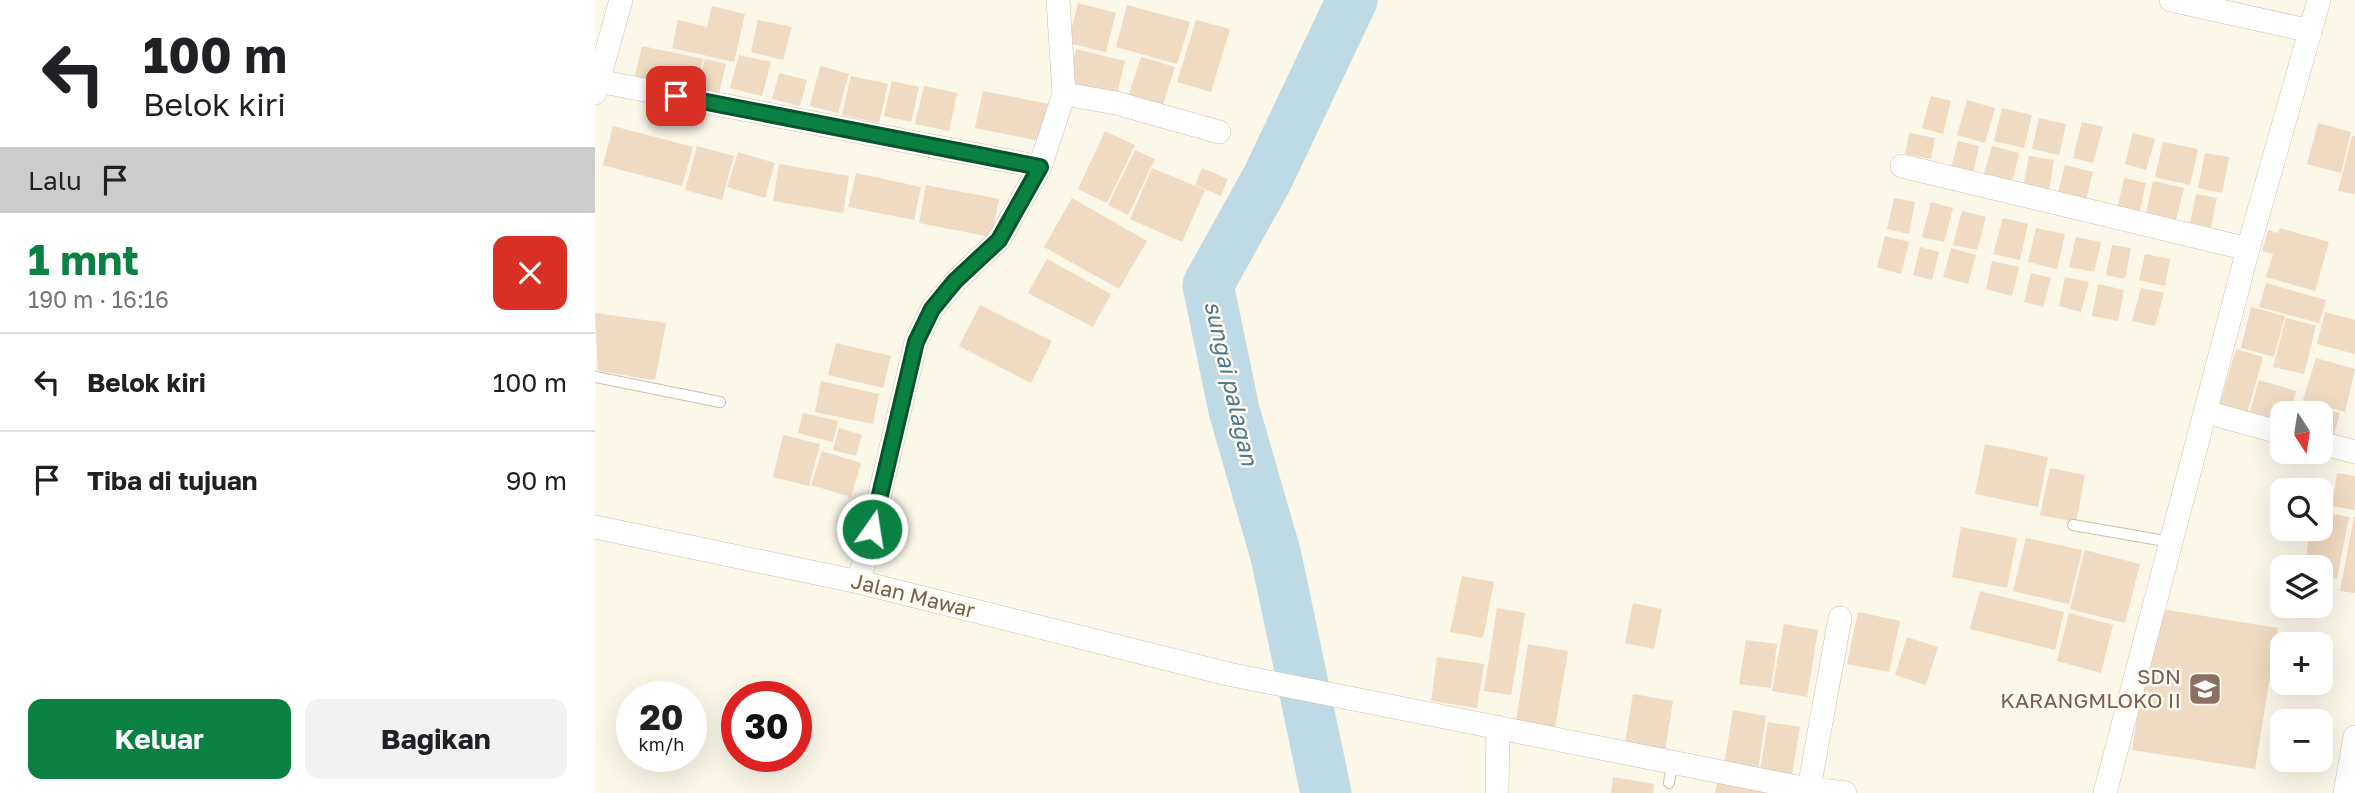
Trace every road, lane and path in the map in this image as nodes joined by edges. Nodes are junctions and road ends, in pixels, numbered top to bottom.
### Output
1 (621, 0) edge
2 (1058, 0) edge
3 (2171, 0) edge
4 (2319, 0) edge
5 (2311, 31) junction
6 (597, 87) edge
7 (1064, 94) junction
8 (1219, 132) dead end
9 (1902, 166) dead end
10 (1040, 167) junction
11 (2248, 249) junction
12 (595, 377) edge
13 (720, 402) dead end
14 (2206, 412) junction
15 (2270, 430) edge
16 (2333, 447) edge
17 (2355, 453) edge
18 (2073, 525) dead end
19 (595, 527) edge
20 (2171, 542) junction
21 (859, 582) junction
22 (1840, 618) dead end
23 (1498, 727) junction
24 (2355, 737) edge
25 (1800, 789) edge
26 (1497, 793) edge
27 (1845, 793) edge
28 (2105, 793) edge
29 (2345, 793) edge

1 - 6 street
2 - 7 street
3 - 5 street
4 - 5 street
5 - 11 street
6 - 10 street
7 - 8 street
7 - 10 street
9 - 11 street
10 - 21 street
11 - 14 street
12 - 13 lane
14 - 15 street
14 - 20 street
16 - 17 street
18 - 20 lane
19 - 21 street, Jalan Mawar
20 - 28 street
21 - 23 street, Jalan Mawar
22 - 25 street
23 - 25 street, Jalan Mawar
23 - 26 street
24 - 29 street
25 - 27 street, Jalan Mawar

